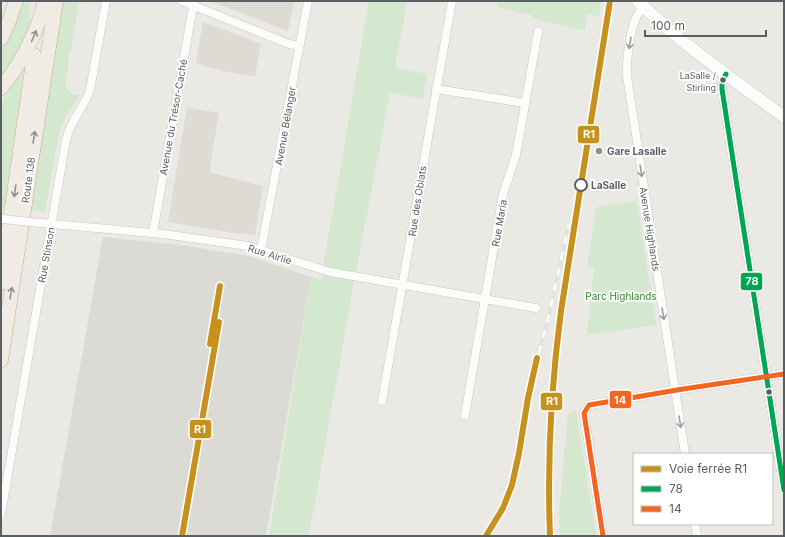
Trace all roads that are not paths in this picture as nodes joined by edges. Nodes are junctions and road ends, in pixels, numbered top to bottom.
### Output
1 (16, 1) edge
2 (45, 1) edge
3 (56, 1) edge
4 (106, 1) edge
5 (182, 1) edge
6 (308, 1) edge
7 (452, 1) edge
8 (193, 3) edge
9 (641, 4) edge
10 (538, 32) dead end
11 (1, 39) edge
12 (299, 46) junction
13 (34, 55) dead end
14 (726, 74) junction
15 (1, 88) edge
16 (436, 89) junction
17 (525, 103) junction
18 (784, 117) edge
19 (2, 219) edge
20 (51, 224) junction
21 (153, 233) junction
22 (261, 250) junction
23 (1, 283) edge
24 (403, 284) junction
25 (485, 299) junction
26 (536, 308) dead end
27 (1, 360) edge
28 (784, 374) edge
29 (767, 377) junction
30 (675, 391) junction
31 (382, 401) dead end
32 (465, 415) dead end
33 (685, 453) edge
34 (784, 490) edge
35 (1, 514) edge
36 (695, 525) edge
37 (602, 536) edge
38 (697, 536) edge

1 - 11 highway
15 -> 2 highway
27 -> 3 highway, Route 138
4 - 20 street, Rue Stinson
5 - 8 street
6 - 12 street, Avenue Bélanger
7 - 16 street, Rue des Oblats
8 - 12 street
8 - 21 street, Avenue du Trésor-Caché
9 - 14 main road
9 -> 30 street, Avenue Highlands
10 - 17 street, Rue Maria
12 - 22 street, Avenue Bélanger
13 -> 23 highway, Route 138
14 - 18 main road
14 - 29 street
16 - 17 street
16 - 24 street, Rue des Oblats
17 - 25 street, Rue Maria
19 - 20 street, Rue Airlie, bridge
20 - 21 street, Rue Airlie
20 - 35 street, Rue Stinson
21 - 22 street, Rue Airlie
22 - 24 street, Rue Airlie
24 - 25 street, Rue Airlie
24 - 31 street, Rue des Oblats
25 - 26 street, Rue Airlie
25 - 32 street, Rue Maria
28 - 29 street
29 - 30 street
29 - 34 street
30 -> 33 street, Avenue Highlands
30 - 37 street
36 - 38 street

